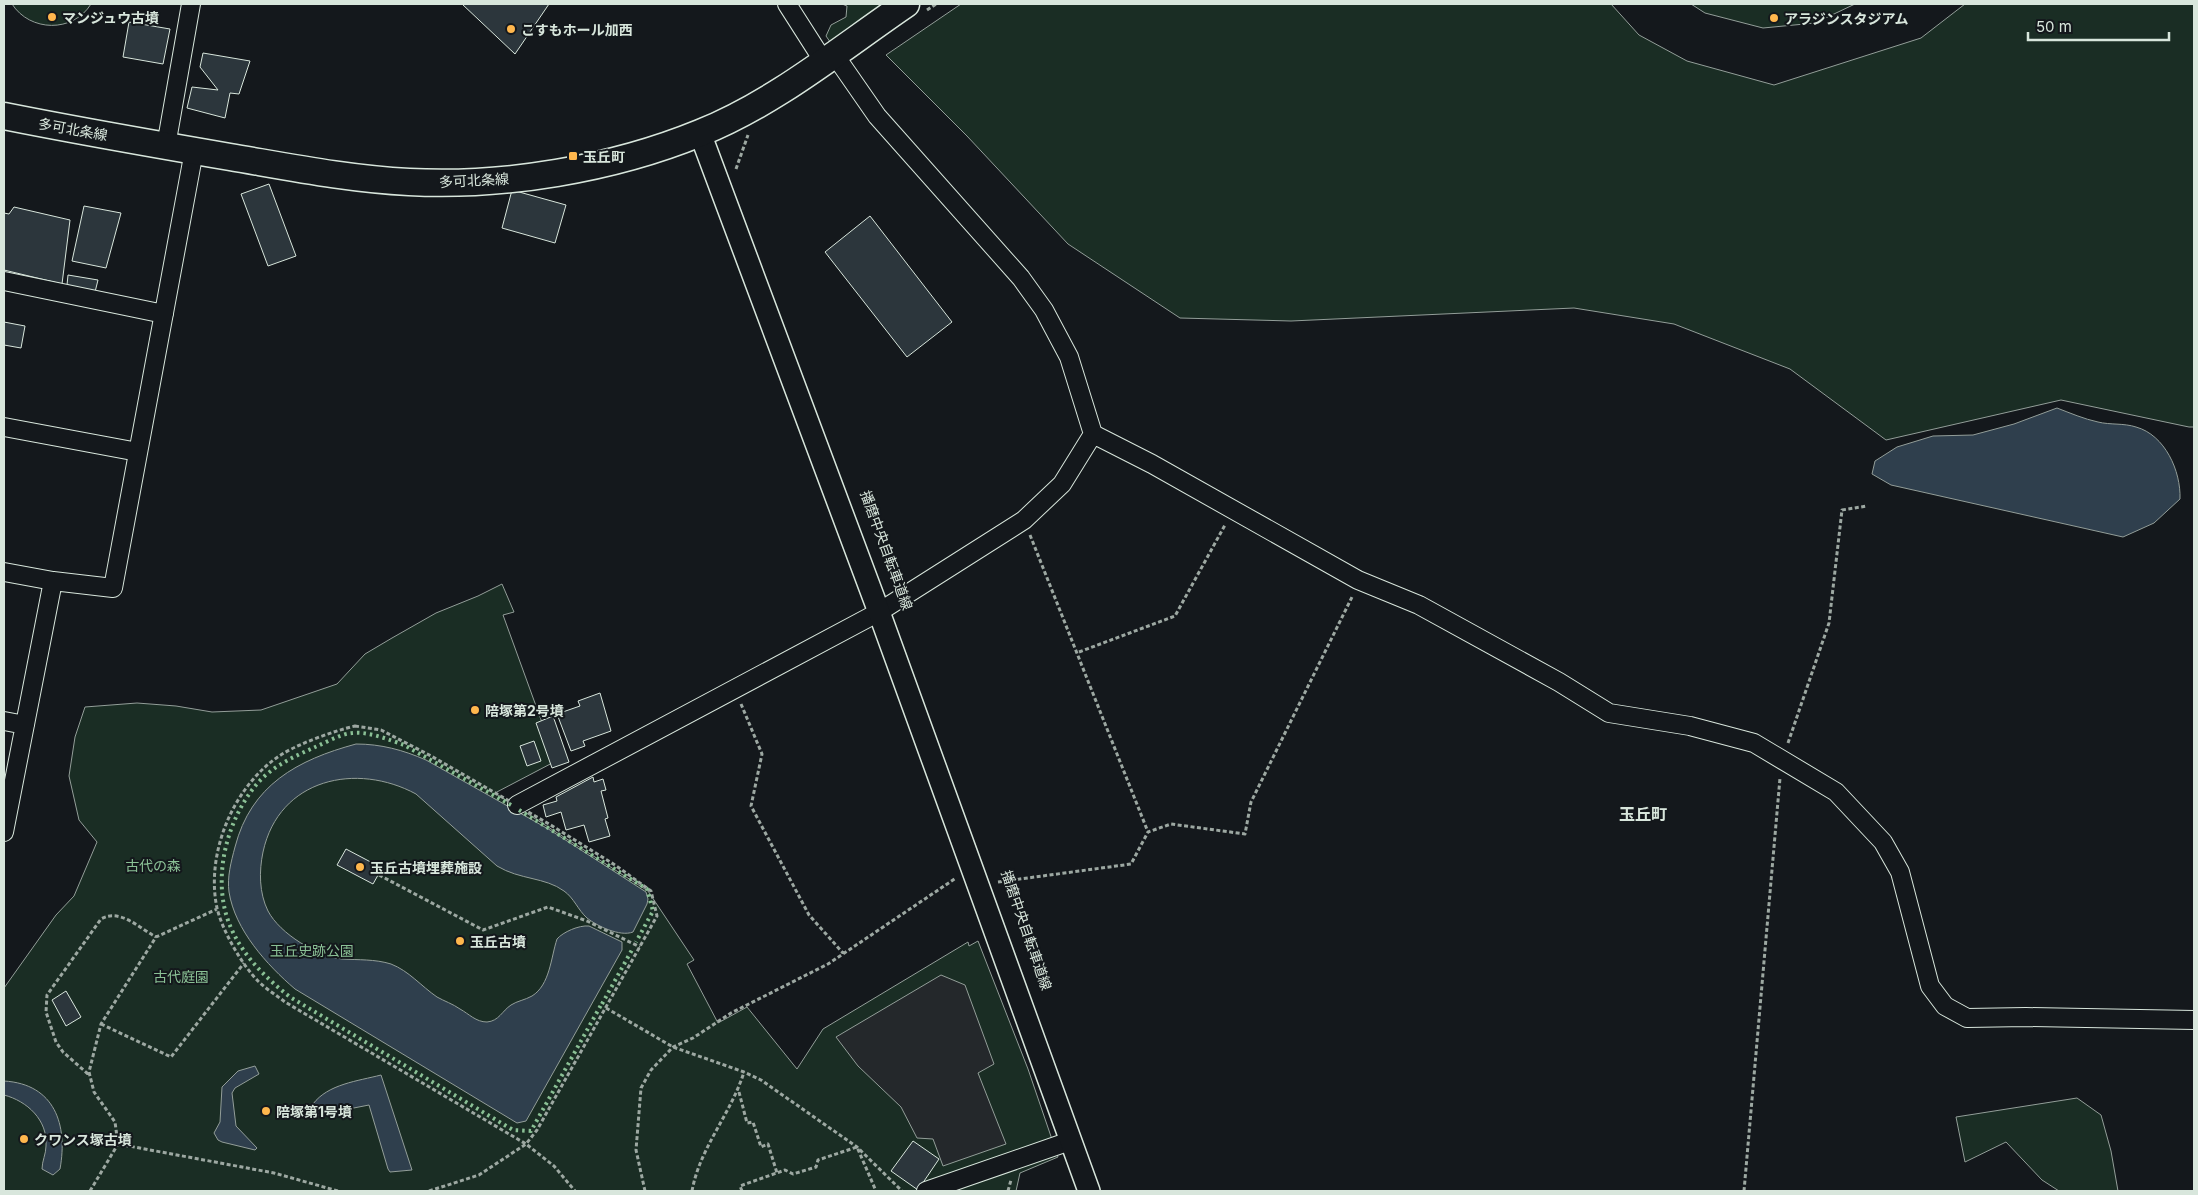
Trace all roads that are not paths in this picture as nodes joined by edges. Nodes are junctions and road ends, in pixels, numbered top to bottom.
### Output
1 (191, 4) edge
2 (787, 4) edge
3 (913, 9) edge
4 (829, 58) junction
5 (4, 116) edge
6 (700, 133) junction
7 (166, 146) junction
8 (194, 151) junction
9 (4, 281) edge
10 (164, 314) junction
11 (4, 426) edge
12 (1093, 434) junction
13 (138, 452) junction
14 (4, 572) edge
15 (54, 581) junction
16 (878, 612) junction
17 (4, 721) edge
18 (25, 725) junction
19 (517, 806) road end
20 (4, 832) edge
21 (2194, 1020) edge
22 (1070, 1141) junction
23 (926, 1191) edge
24 (1089, 1191) edge

1 - 7 street
2 - 4 street
3 - 4 main road, 多可北条線
4 - 6 main road, 多可北条線
4 - 12 street
5 - 7 main road, 多可北条線
6 - 8 main road, 多可北条線
6 - 16 street
7 - 8 main road, 多可北条線
8 - 10 street
9 - 10 street
10 - 13 street
11 - 13 street
12 - 16 street
12 - 21 street
13 - 15 street
14 - 15 street
15 - 18 street
16 - 19 street
16 - 22 street
17 - 18 street
18 - 20 street
22 - 23 street
22 - 24 street

